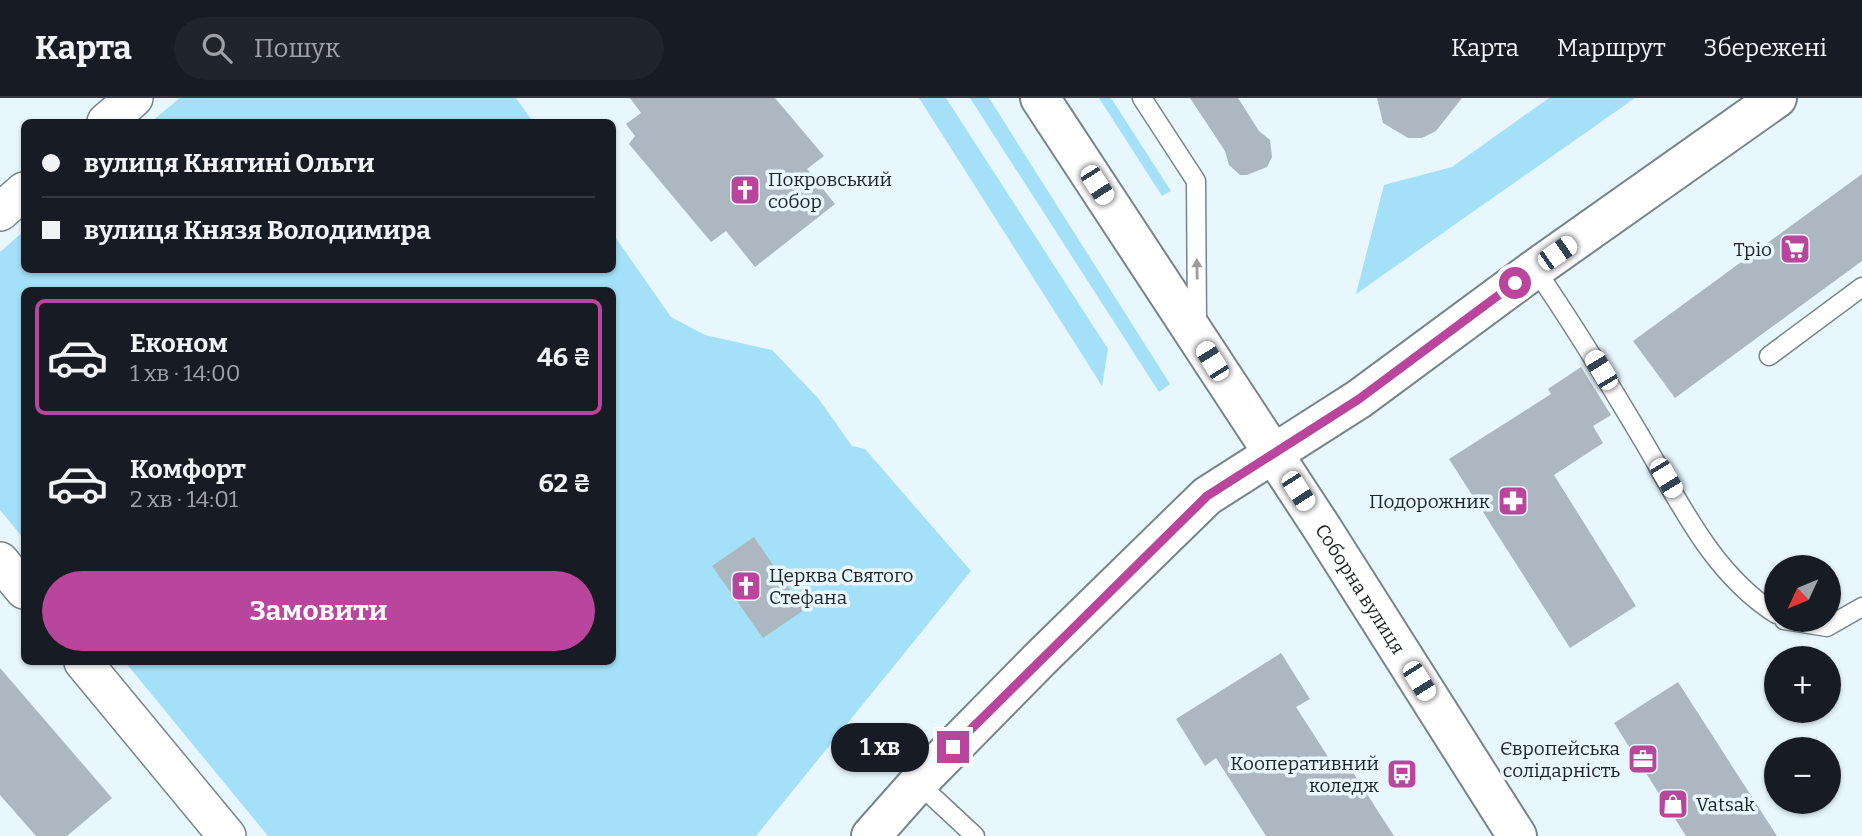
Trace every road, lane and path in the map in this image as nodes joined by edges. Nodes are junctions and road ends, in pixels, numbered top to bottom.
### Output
1 (134, 98) edge
2 (1040, 98) edge
3 (1142, 98) edge
4 (1777, 98) edge
5 (110, 119) edge
6 (21, 194) edge
7 (0, 212) edge
8 (1535, 269) junction
9 (1862, 286) edge
10 (1197, 337) junction
11 (1769, 356) dead end
12 (1273, 453) junction
13 (0, 561) edge
14 (21, 586) edge
15 (1764, 606) edge
16 (1862, 607) edge
17 (1841, 619) edge
18 (85, 665) edge
19 (918, 783) junction
20 (227, 836) edge
21 (871, 836) edge
22 (975, 836) edge
23 (1517, 836) edge

1 - 5 street
2 - 10 street, Соборна вулиця
10 -> 3 lane
4 - 8 street
6 - 7 street
8 - 12 street
8 - 15 lane
9 - 11 lane
10 - 12 street, Соборна вулиця
12 - 19 street
12 - 23 street, Соборна вулиця
13 - 14 street
16 - 17 lane
18 - 20 street
19 - 21 street
19 - 22 lane

